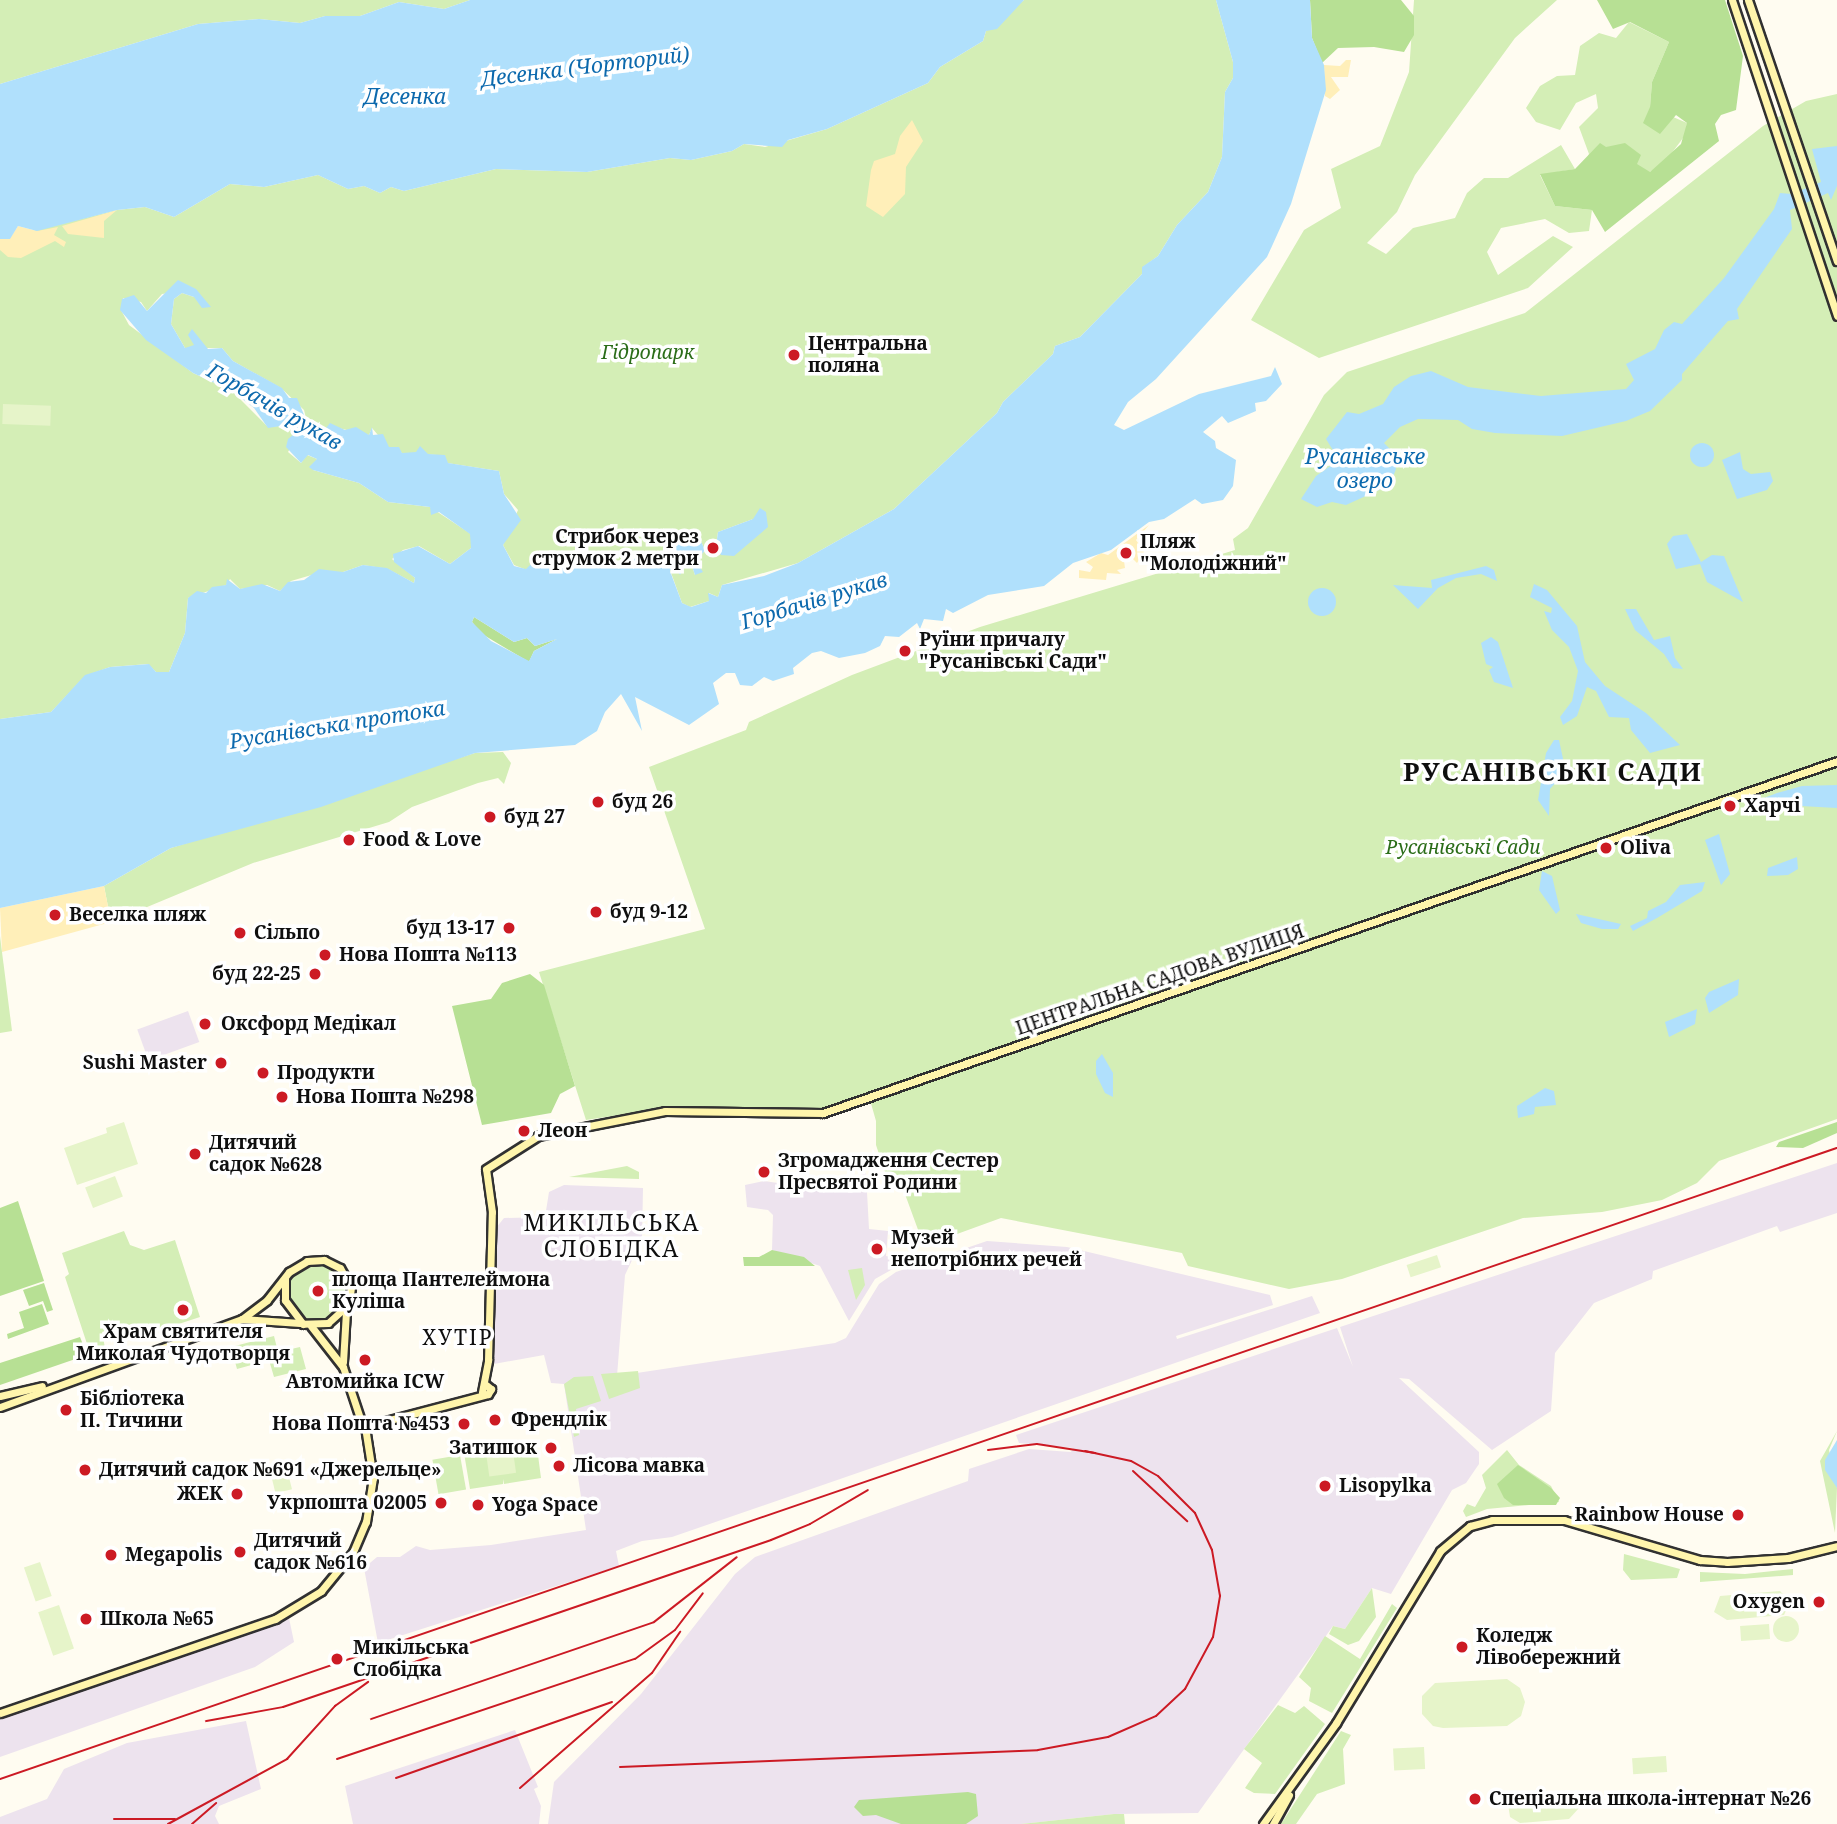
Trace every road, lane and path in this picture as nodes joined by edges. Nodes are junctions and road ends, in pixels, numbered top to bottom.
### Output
1 (1731, 0) edge
2 (1748, 0) edge
3 (1837, 261) edge
4 (1837, 313) edge
5 (1837, 761) edge
6 (285, 1278) junction
7 (347, 1308) junction
8 (242, 1319) junction
9 (307, 1324) junction
10 (343, 1367) junction
11 (50, 1385) junction
12 (0, 1396) edge
13 (0, 1407) edge
14 (365, 1423) junction
15 (1837, 1546) edge
16 (0, 1713) edge
17 (1296, 1782) junction
18 (1263, 1824) edge
19 (1273, 1824) edge

1 - 4 main road
2 - 3 main road
5 - 14 main road, ЦЕНТРАЛЬНА САДОВА ВУЛИЦЯ
6 - 7 main road
6 - 8 main road
6 - 9 main road
7 - 9 main road
7 - 10 main road
8 - 9 main road
8 - 11 main road
9 - 10 main road
10 - 14 main road
11 - 12 main road
11 - 13 main road
14 - 16 main road
15 - 17 main road
17 - 18 main road
17 - 19 main road

